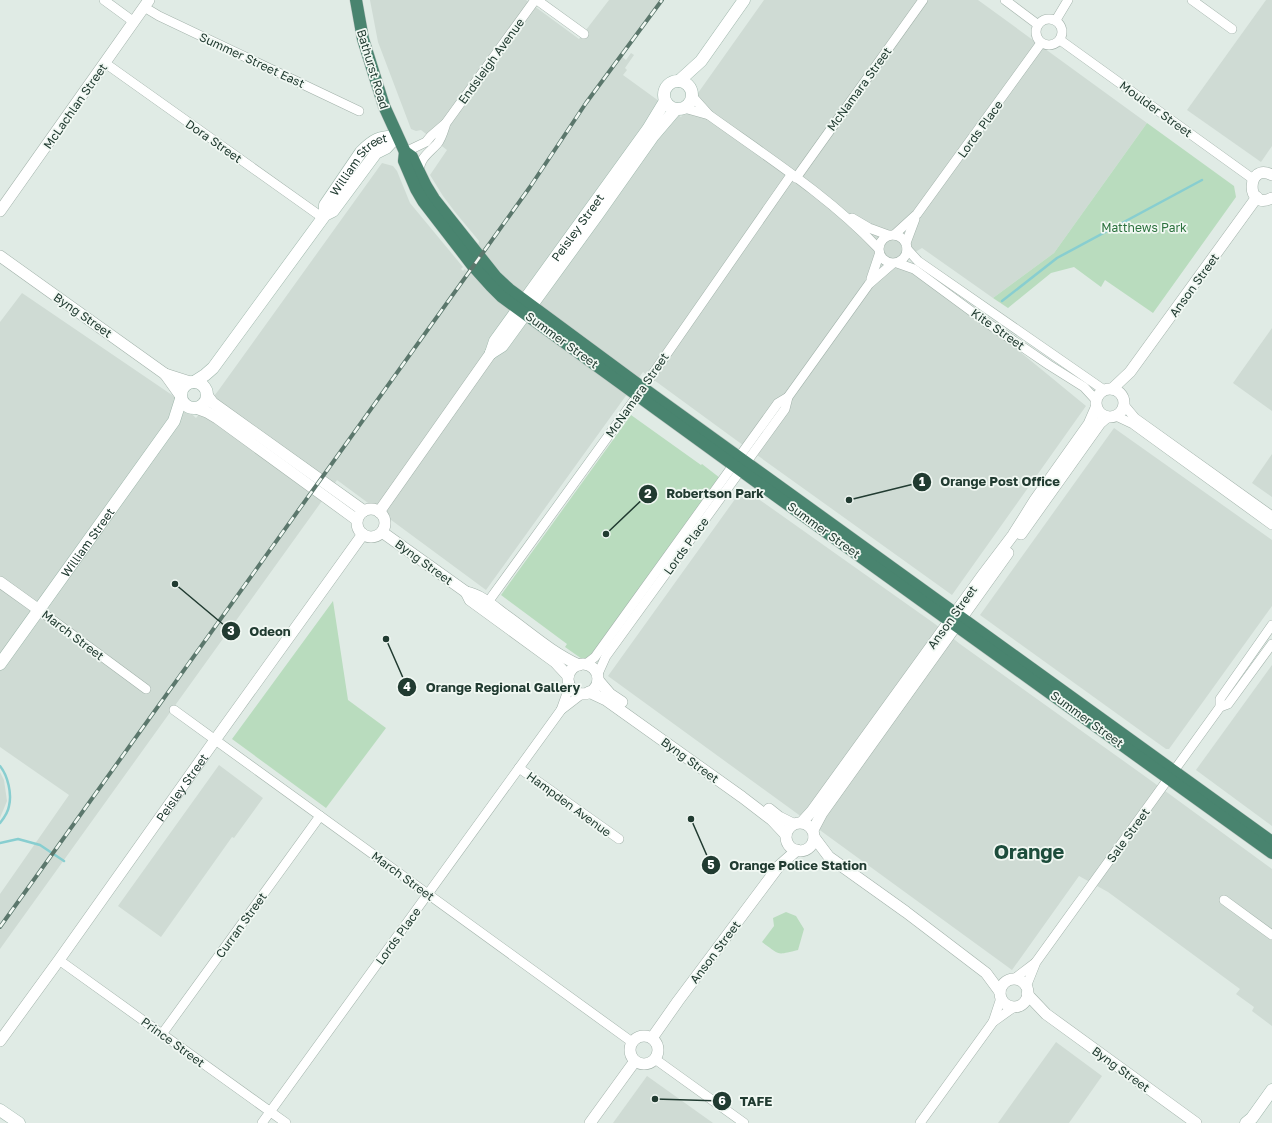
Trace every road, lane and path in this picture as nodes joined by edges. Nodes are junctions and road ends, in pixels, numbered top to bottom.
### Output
1 (104, 0) edge
2 (356, 0) edge
3 (536, 0) edge
4 (744, 0) edge
5 (923, 0) edge
6 (1004, 0) edge
7 (1068, 0) edge
8 (1192, 0) edge
9 (147, 4) edge
10 (1056, 20) junction
11 (134, 22) junction
12 (1037, 24) junction
13 (1232, 29) dead end
14 (584, 34) dead end
15 (1060, 40) junction
16 (1041, 43) junction
17 (701, 60) junction
18 (105, 63) junction
19 (679, 81) junction
20 (691, 92) junction
21 (664, 101) junction
22 (680, 109) junction
23 (359, 111) dead end
24 (709, 115) junction
25 (446, 123) junction
26 (397, 136) junction
27 (405, 152) junction
28 (419, 173) junction
29 (1272, 175) edge
30 (793, 176) junction
31 (1253, 179) junction
32 (1257, 198) junction
33 (1272, 198) edge
34 (835, 208) junction
35 (0, 212) edge
36 (917, 214) junction
37 (324, 216) junction
38 (891, 235) junction
39 (907, 246) junction
40 (879, 252) junction
41 (0, 256) edge
42 (894, 263) junction
43 (869, 284) junction
44 (524, 307) junction
45 (491, 354) joint
46 (213, 368) junction
47 (1130, 372) junction
48 (165, 374) junction
49 (192, 382) junction
50 (1108, 390) junction
51 (640, 392) junction
52 (207, 393) junction
53 (180, 397) junction
54 (1123, 401) junction
55 (1096, 404) junction
56 (194, 408) junction
57 (1111, 416) junction
58 (174, 421) junction
59 (740, 464) junction
60 (379, 512) junction
61 (361, 516) junction
62 (1272, 516) edge
63 (1272, 525) edge
64 (382, 532) junction
65 (363, 534) junction
66 (0, 582) edge
67 (466, 592) junction
68 (488, 602) junction
69 (475, 604) junction
70 (39, 610) junction
71 (956, 620) junction
72 (1272, 626) edge
73 (1272, 644) edge
74 (0, 664) edge
75 (582, 664) junction
76 (598, 678) junction
77 (569, 681) junction
78 (146, 690) dead end
79 (586, 693) junction
80 (1220, 707) junction
81 (174, 710) dead end
82 (561, 710) junction
83 (215, 740) junction
84 (519, 768) junction
85 (1172, 774) junction
86 (320, 816) junction
87 (797, 823) junction
88 (813, 834) junction
89 (618, 839) dead end
90 (787, 839) junction
91 (1272, 842) edge
92 (802, 850) junction
93 (1272, 853) edge
94 (829, 857) junction
95 (779, 866) junction
96 (428, 894) junction
97 (1224, 900) dead end
98 (1272, 935) edge
99 (59, 960) junction
100 (1036, 962) junction
101 (986, 973) junction
102 (1010, 980) junction
103 (1027, 991) junction
104 (1000, 995) junction
105 (1017, 1006) junction
106 (1046, 1014) junction
107 (993, 1022) junction
108 (162, 1034) junction
109 (652, 1038) junction
110 (0, 1041) edge
111 (632, 1042) junction
112 (655, 1059) junction
113 (636, 1061) junction
114 (1272, 1090) edge
115 (0, 1110) edge
116 (270, 1112) junction
117 (1250, 1121) edge
118 (19, 1123) edge
119 (262, 1123) edge
120 (286, 1123) edge
121 (590, 1123) edge
122 (744, 1123) edge
123 (920, 1123) edge
124 (1196, 1123) edge

1 - 11 street
2 - 26 highway, Bathurst Road
3 - 14 street
3 - 25 street, Endsleigh Avenue
4 - 17 main road
5 - 30 street, McNamara Street
6 - 12 street
7 - 10 street
8 - 13 street
9 - 11 street, McLachlan Street
9 - 23 street, Summer Street East
10 - 12 street
10 - 15 street
11 - 18 street, McLachlan Street
12 - 16 street
15 - 16 street
15 - 31 street, Moulder Street
16 - 36 street, Lords Place
17 - 19 main road
17 - 20 main road
18 - 35 street, McLachlan Street
18 - 37 street, Dora Street
19 - 20 main road
19 - 21 main road
20 - 22 main road
20 - 24 street
21 - 22 main road
21 - 44 main road, Peisley Street
22 - 24 street
22 - 44 main road, Peisley Street
24 - 30 street
25 - 27 street, Endsleigh Avenue
25 - 28 street, Endsleigh Avenue
26 - 27 highway, Summer Street
26 - 37 main road, William Street
27 - 28 highway, Summer Street
27 - 44 highway, Summer Street
28 - 44 highway, Summer Street
29 - 31 street
30 - 34 street
30 - 51 street, McNamara Street
31 - 32 street
32 - 33 street
32 - 47 street, Anson Street
34 - 38 street
34 - 40 street
36 - 38 street, Lords Place
36 - 39 street, Lords Place
37 - 46 main road, William Street
38 - 39 street
38 - 40 street
39 - 42 street
39 - 50 street, Kite Street
40 - 42 street
40 - 43 street, Lords Place
41 - 48 street, Byng Street
42 - 43 street, Lords Place
42 - 55 street, Kite Street
43 - 59 street, Lords Place
44 - 45 main road, Peisley Street
44 - 51 highway, Summer Street
45 - 60 street, Peisley Street
46 - 49 main road, William Street
46 - 52 main road, William Street
47 - 50 street, Anson Street
47 - 54 street, Anson Street
48 - 49 street, Byng Street
48 - 53 street, Byng Street
49 - 52 main road
49 - 53 main road
50 - 54 street
50 - 55 street
51 - 59 highway, Summer Street
51 - 68 street, McNamara Street
52 - 56 main road
52 - 61 street
53 - 56 main road
53 - 58 main road, William Street
54 - 57 street
54 - 62 street
55 - 57 street
55 - 71 street, Anson Street
56 - 58 main road, William Street
56 - 61 street
57 - 63 street
57 - 71 street, Anson Street
58 - 70 main road, William Street
59 - 71 highway, Summer Street
59 - 75 street, Lords Place
59 - 76 street, Lords Place
60 - 61 street
60 - 64 street
61 - 65 street
64 - 65 street
64 - 67 street, Byng Street
65 - 83 street, Peisley Street
66 - 70 street, March Street
67 - 68 street, Byng Street
67 - 69 street, Byng Street
68 - 69 street
68 - 75 street, Byng Street
69 - 77 street, Byng Street
70 - 74 main road, William Street
70 - 78 street, March Street
71 - 85 highway, Summer Street
71 - 87 street, Anson Street
71 - 88 street, Anson Street
72 - 80 street, Sale Street
73 - 80 street, Sale Street
75 - 76 street
75 - 77 street
76 - 79 street
76 - 87 street, Byng Street
77 - 79 street
77 - 82 street, Lords Place
79 - 82 street, Lords Place
79 - 90 street, Byng Street
80 - 85 street, Sale Street
81 - 83 street, March Street
82 - 84 street, Lords Place
83 - 86 street, March Street
83 - 99 street, Peisley Street
84 - 89 street, Hampden Avenue
84 - 96 street, Lords Place
85 - 91 highway, Summer Street
85 - 93 highway, Summer Street
85 - 100 street, Sale Street
86 - 96 street, March Street
86 - 108 street, Curran Street
87 - 88 street
87 - 90 street
88 - 92 street
88 - 94 street
90 - 92 street
90 - 95 street, Anson Street
92 - 94 street
92 - 95 street, Anson Street
94 - 101 street
95 - 109 street, Anson Street
96 - 111 street, March Street
96 - 116 street, Lords Place
97 - 98 street
99 - 108 street, Prince Street
99 - 110 street, Peisley Street
100 - 102 street, Sale Street
100 - 103 street, Sale Street
101 - 102 street
101 - 104 street
102 - 103 street
102 - 104 street
103 - 105 street
103 - 106 street, Byng Street
104 - 105 street
104 - 107 street
105 - 106 street, Byng Street
105 - 107 street
106 - 124 street, Byng Street
107 - 123 street
108 - 116 street, Prince Street
109 - 111 street
109 - 112 street
111 - 113 street
112 - 113 street
112 - 122 street
113 - 121 street
114 - 117 main road
115 - 118 main road
116 - 119 street, Lords Place
116 - 120 street, Prince Street

